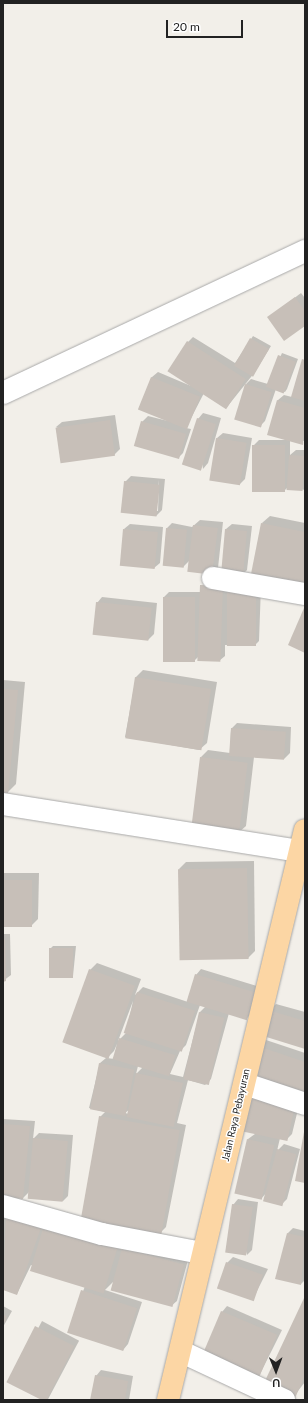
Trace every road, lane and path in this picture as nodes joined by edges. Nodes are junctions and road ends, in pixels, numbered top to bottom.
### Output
1 (305, 251) edge
2 (3, 392) edge
3 (213, 578) dead end
4 (305, 594) edge
5 (3, 804) edge
6 (302, 840) edge
7 (245, 1084) junction
8 (305, 1104) edge
9 (3, 1206) edge
10 (202, 1253) junction
11 (182, 1352) junction
12 (168, 1400) edge
13 (284, 1400) edge

1 - 2 street
3 - 4 street
5 - 6 street
6 - 7 main road, Jalan Raya Pebayuran
7 - 8 street
7 - 10 main road, Jalan Raya Pebayuran
9 - 10 street
10 - 11 main road, Jalan Raya Pebayuran
11 - 12 main road, Jalan Raya Pebayuran
11 - 13 street

